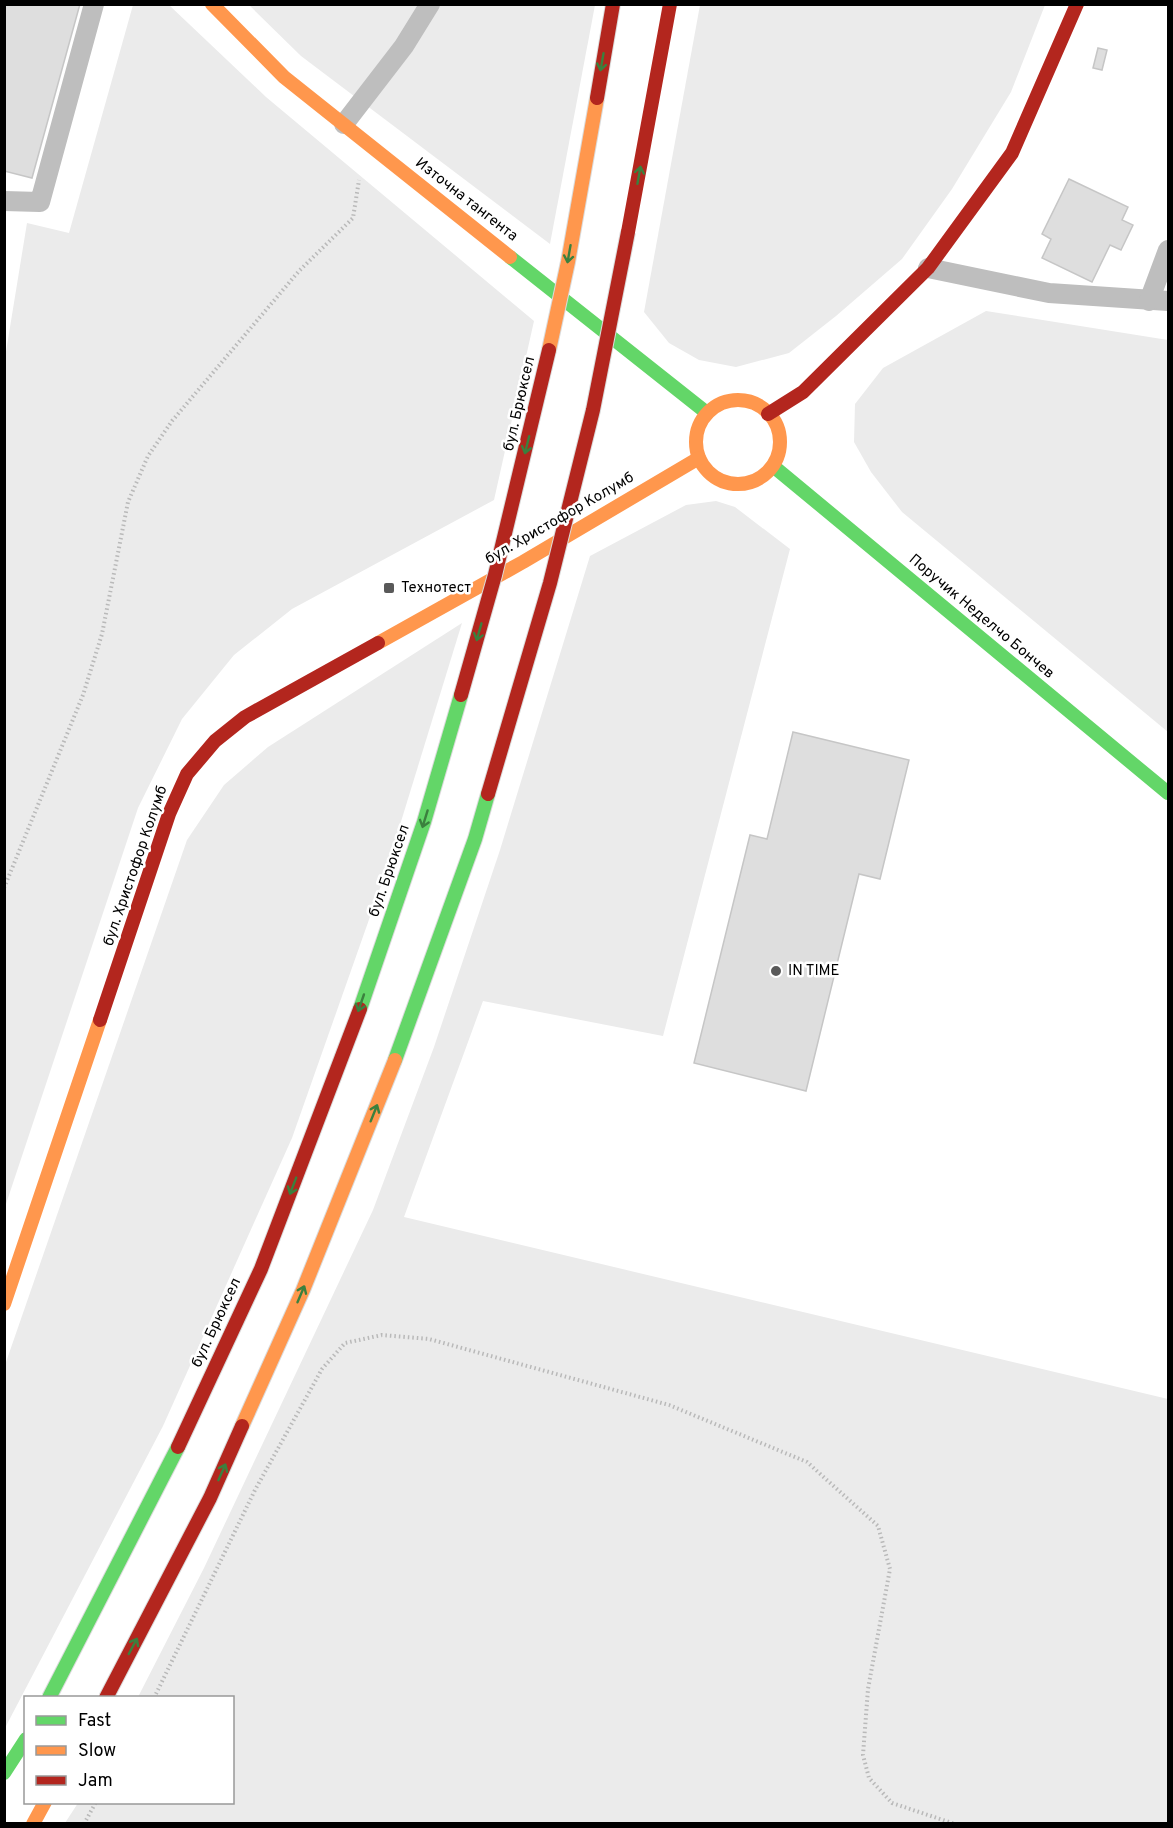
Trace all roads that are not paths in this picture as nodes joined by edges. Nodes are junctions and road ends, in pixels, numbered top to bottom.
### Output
1 (94, 4) edge
2 (212, 4) edge
3 (430, 4) edge
4 (613, 4) edge
5 (670, 4) edge
6 (1077, 4) edge
7 (344, 124) junction
8 (4, 201) edge
9 (1168, 249) edge
10 (928, 268) junction
11 (1149, 301) junction
12 (1168, 301) edge
13 (708, 413) junction
14 (768, 414) junction
15 (699, 458) junction
16 (773, 466) junction
17 (1168, 793) edge
18 (4, 1304) edge
19 (50, 1696) edge
20 (107, 1696) edge
21 (24, 1742) edge
22 (4, 1773) edge
23 (44, 1804) edge
24 (33, 1824) edge

1 - 8 lane
2 - 7 main road, Източна тангента
3 - 7 lane
4 -> 19 main road, бул. Брюксел, bridge
20 -> 5 main road, bridge
6 - 10 main road
7 - 13 main road, Източна тангента
9 - 11 lane
10 - 11 lane
10 - 14 main road
11 - 12 lane
13 - 14 main road
13 - 15 main road
14 - 16 main road
15 - 16 main road
15 - 18 main road, бул. Христофор Колумб
16 - 17 main road, Поручик Неделчо Бончев
21 - 22 main road
23 - 24 main road

